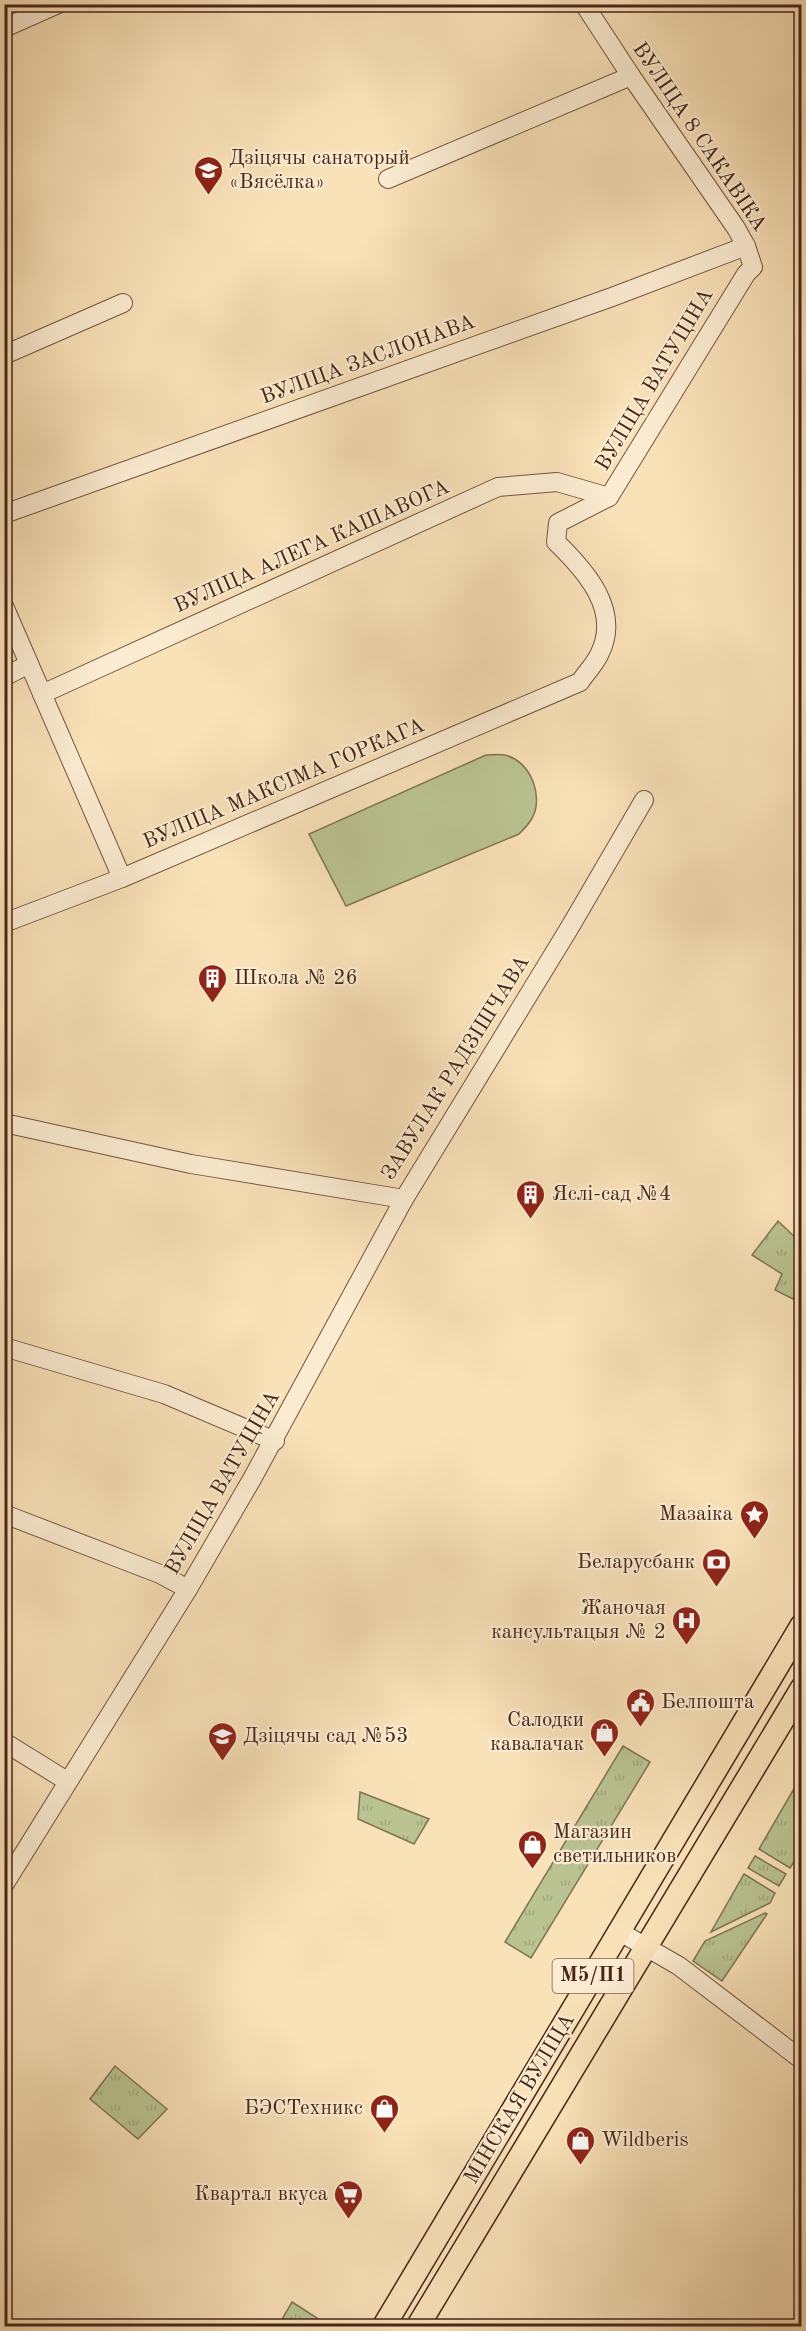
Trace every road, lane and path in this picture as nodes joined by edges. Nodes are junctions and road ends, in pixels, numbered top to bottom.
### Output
1 (58, 4) edge
2 (584, 4) edge
3 (4, 28) edge
4 (631, 76) junction
5 (388, 179) dead end
6 (746, 246) junction
7 (753, 267) joint
8 (123, 303) dead end
9 (4, 356) edge
10 (609, 497) junction
11 (4, 514) edge
12 (4, 606) edge
13 (29, 664) junction
14 (4, 677) edge
15 (579, 682) joint
16 (42, 694) junction
17 (644, 800) dead end
18 (122, 878) junction
19 (4, 923) edge
20 (4, 1123) edge
21 (404, 1199) junction
22 (4, 1347) edge
23 (275, 1441) junction
24 (4, 1514) edge
25 (188, 1589) junction
26 (801, 1624) edge
27 (801, 1688) edge
28 (4, 1742) edge
29 (67, 1781) junction
30 (4, 1885) edge
31 (620, 1932) junction
32 (647, 1948) junction
33 (801, 2060) edge
34 (384, 2326) edge
35 (418, 2326) edge

1 - 3 street
2 - 4 street, ВУЛІЦА 8 САКАВІКА
4 - 5 street
4 - 6 street, ВУЛІЦА 8 САКАВІКА
6 - 7 street, ВУЛІЦА 8 САКАВІКА
6 - 11 street, ВУЛІЦА ЗАСЛОНАВА
7 - 10 street, ВУЛІЦА ВАТУЦІНА
8 - 9 street
10 - 15 street, ВУЛІЦА ВАТУЦІНА
10 - 16 street, ВУЛІЦА АЛЕГА КАШАВОГА
12 - 13 street
13 - 14 street
13 - 16 street
15 - 18 street, ВУЛІЦА МАКСІМА ГОРКАГА
16 - 18 street
17 - 21 street, ЗАВУЛАК РАДЗІШЧАВА
18 - 19 street, ВУЛІЦА МАКСІМА ГОРКАГА
20 - 21 street, ЗАВУЛАК РАДЗІШЧАВА
21 - 23 street, ВУЛІЦА ВАТУЦІНА
22 - 23 street
23 - 25 street, ВУЛІЦА ВАТУЦІНА
24 - 25 street
25 - 29 street, ВУЛІЦА ВАТУЦІНА
26 - 31 main road, МІНСКАЯ ВУЛІЦА / М5/П1
27 - 32 main road, МІНСКАЯ ВУЛІЦА / М5/П1
28 - 29 street
29 - 30 street, ВУЛІЦА ВАТУЦІНА
31 - 32 street
31 - 34 main road, МІНСКАЯ ВУЛІЦА / М5/П1
32 - 33 street
32 - 35 main road, МІНСКАЯ ВУЛІЦА / М5/П1

